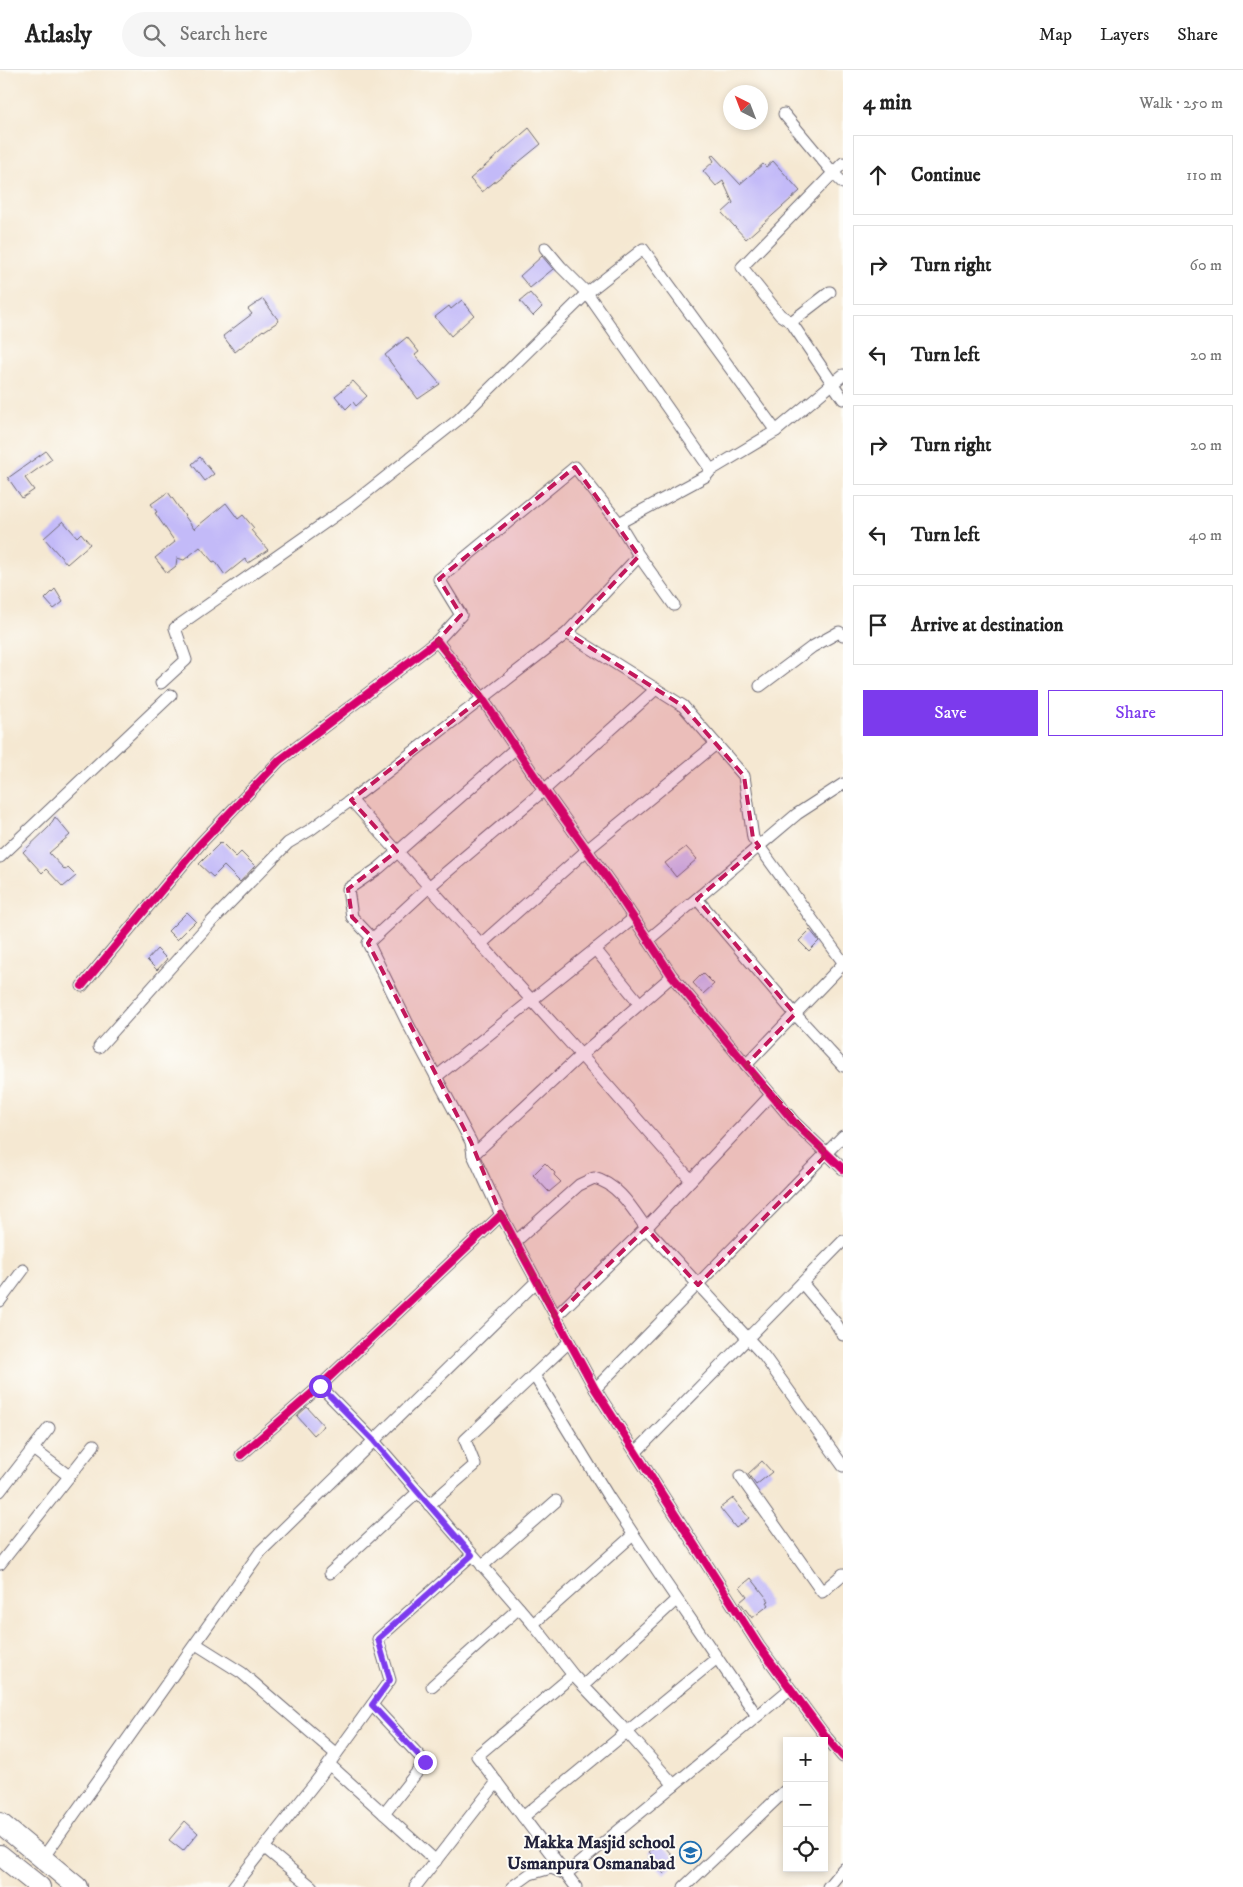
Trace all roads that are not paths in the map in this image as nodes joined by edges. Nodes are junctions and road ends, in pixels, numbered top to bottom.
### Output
1 (784, 114) dead end
2 (843, 163) edge
3 (834, 174) junction
4 (843, 183) edge
5 (545, 248) dead end
6 (830, 292) dead end
7 (587, 293) junction
8 (791, 322) junction
9 (843, 374) edge
10 (832, 384) junction
11 (843, 399) edge
12 (776, 431) junction
13 (711, 470) junction
14 (619, 523) junction
15 (639, 556) junction
16 (674, 605) dead end
17 (567, 633) junction
18 (843, 635) edge
19 (437, 641) junction
20 (161, 683) dead end
21 (760, 686) dead end
22 (656, 689) junction
23 (171, 695) dead end
24 (482, 698) junction
25 (716, 744) junction
26 (516, 748) junction
27 (843, 784) edge
28 (544, 790) junction
29 (351, 800) junction
30 (759, 846) junction
31 (587, 850) junction
32 (397, 851) junction
33 (0, 857) edge
34 (430, 887) junction
35 (697, 899) junction
36 (634, 918) junction
37 (372, 938) junction
38 (648, 940) junction
39 (481, 944) junction
40 (596, 949) junction
41 (843, 963) edge
42 (672, 976) junction
43 (82, 986) dead end
44 (532, 1000) junction
45 (640, 1004) junction
46 (795, 1014) junction
47 (100, 1047) dead end
48 (581, 1055) junction
49 (746, 1065) junction
50 (843, 1066) edge
51 (436, 1077) junction
52 (771, 1095) junction
53 (843, 1136) edge
54 (473, 1154) junction
55 (827, 1154) junction
56 (843, 1169) edge
57 (690, 1180) junction
58 (501, 1215) junction
59 (646, 1228) junction
60 (843, 1241) edge
61 (515, 1242) junction
62 (24, 1270) dead end
63 (536, 1282) junction
64 (802, 1283) junction
65 (698, 1285) junction
66 (0, 1301) edge
67 (555, 1317) junction
68 (843, 1335) edge
69 (747, 1338) junction
70 (569, 1342) junction
71 (534, 1374) junction
72 (320, 1386) junction
73 (595, 1389) junction
74 (49, 1428) dead end
75 (374, 1441) junction
76 (94, 1445) dead end
77 (33, 1449) junction
78 (636, 1452) junction
79 (241, 1456) dead end
80 (841, 1459) edge
81 (70, 1476) junction
82 (740, 1476) dead end
83 (0, 1491) edge
84 (418, 1492) junction
85 (556, 1501) dead end
86 (429, 1505) junction
87 (634, 1535) junction
88 (472, 1555) junction
89 (0, 1564) edge
90 (482, 1566) junction
91 (330, 1573) dead end
92 (843, 1574) edge
93 (676, 1600) junction
94 (519, 1608) junction
95 (533, 1624) junction
96 (196, 1644) junction
97 (717, 1658) junction
98 (573, 1675) junction
99 (584, 1685) junction
100 (432, 1686) dead end
101 (790, 1689) junction
102 (372, 1705) junction
103 (757, 1716) junction
104 (627, 1732) junction
105 (829, 1749) edge
106 (336, 1754) junction
107 (843, 1757) edge
108 (329, 1764) junction
109 (496, 1782) junction
110 (674, 1785) junction
111 (783, 1793) edge
112 (384, 1814) junction
113 (522, 1817) junction
114 (0, 1823) edge
115 (265, 1848) junction
116 (0, 1856) edge
117 (43, 1858) junction
118 (436, 1860) junction
119 (843, 1869) edge
120 (566, 1874) junction
121 (40, 1887) edge
122 (77, 1887) edge
123 (233, 1887) edge
124 (312, 1887) edge
125 (415, 1887) edge
126 (512, 1887) edge
127 (576, 1887) edge
128 (684, 1887) edge
129 (828, 1887) edge

1 - 3 street
2 - 3 street
3 - 4 street
3 - 8 street
5 - 7 street
6 - 8 street
7 - 12 street
7 - 13 street
7 - 20 street
8 - 10 street
9 - 10 street
10 - 11 street
10 - 12 street
12 - 13 street
13 - 14 street
14 - 15 street
14 - 19 street
15 - 16 street
15 - 17 street
17 - 22 street
17 - 24 street
18 - 21 street
19 - 24 street
19 - 43 street
22 - 25 street
22 - 28 street
23 - 33 street
24 - 26 street
24 - 29 street
25 - 30 street
25 - 31 street
26 - 28 street
26 - 32 street
27 - 30 street
28 - 31 street
28 - 34 street
29 - 32 street
29 - 47 street
30 - 35 street
30 - 41 street
31 - 36 street
31 - 39 street
32 - 34 street
32 - 37 street
34 - 37 street
34 - 39 street
35 - 38 street
35 - 46 street
36 - 38 street
36 - 40 street
37 - 51 street
38 - 42 street
39 - 44 street
40 - 44 street
40 - 45 street
41 - 46 street
42 - 45 street
42 - 49 street
44 - 48 street
44 - 51 street
45 - 48 street
46 - 49 street
46 - 50 street
48 - 54 street
48 - 57 street
49 - 52 street
51 - 54 street
52 - 55 street
52 - 57 street
53 - 55 street
54 - 58 street
55 - 56 street
55 - 65 street
57 - 59 street
58 - 61 street
58 - 72 street
59 - 61 street
59 - 65 street
59 - 67 street
60 - 64 street
61 - 63 street
62 - 66 street
63 - 67 street
63 - 75 street
64 - 68 street
64 - 69 street
65 - 69 street
65 - 73 street
67 - 70 street
69 - 78 street
69 - 80 street
70 - 71 street
70 - 73 street
71 - 86 street
71 - 87 street
72 - 75 street
72 - 79 street
73 - 78 street
74 - 77 street
75 - 84 street
75 - 96 street
76 - 81 street
77 - 81 street
77 - 83 street
78 - 101 street
81 - 89 street
82 - 92 street
84 - 86 street
84 - 91 street
85 - 90 street
86 - 88 street
87 - 93 street
87 - 95 street
88 - 90 street
88 - 102 street
90 - 94 street
93 - 97 street
93 - 99 street
94 - 95 street
94 - 100 street
95 - 98 street
96 - 106 street
96 - 117 street
97 - 103 street
97 - 104 street
98 - 99 street
98 - 109 street
99 - 104 street
101 - 103 street
101 - 105 street
102 - 106 street
102 - 112 street
103 - 110 street
104 - 110 street
104 - 113 street
105 - 107 street
106 - 108 street
108 - 112 street
108 - 115 street
109 - 113 street
109 - 118 street
110 - 120 street
111 - 128 street
112 - 118 street
113 - 120 street
114 - 117 highway
115 - 123 street
115 - 124 street
116 - 121 highway
117 - 122 highway
118 - 125 street
119 - 129 street
120 - 126 street
120 - 127 street

